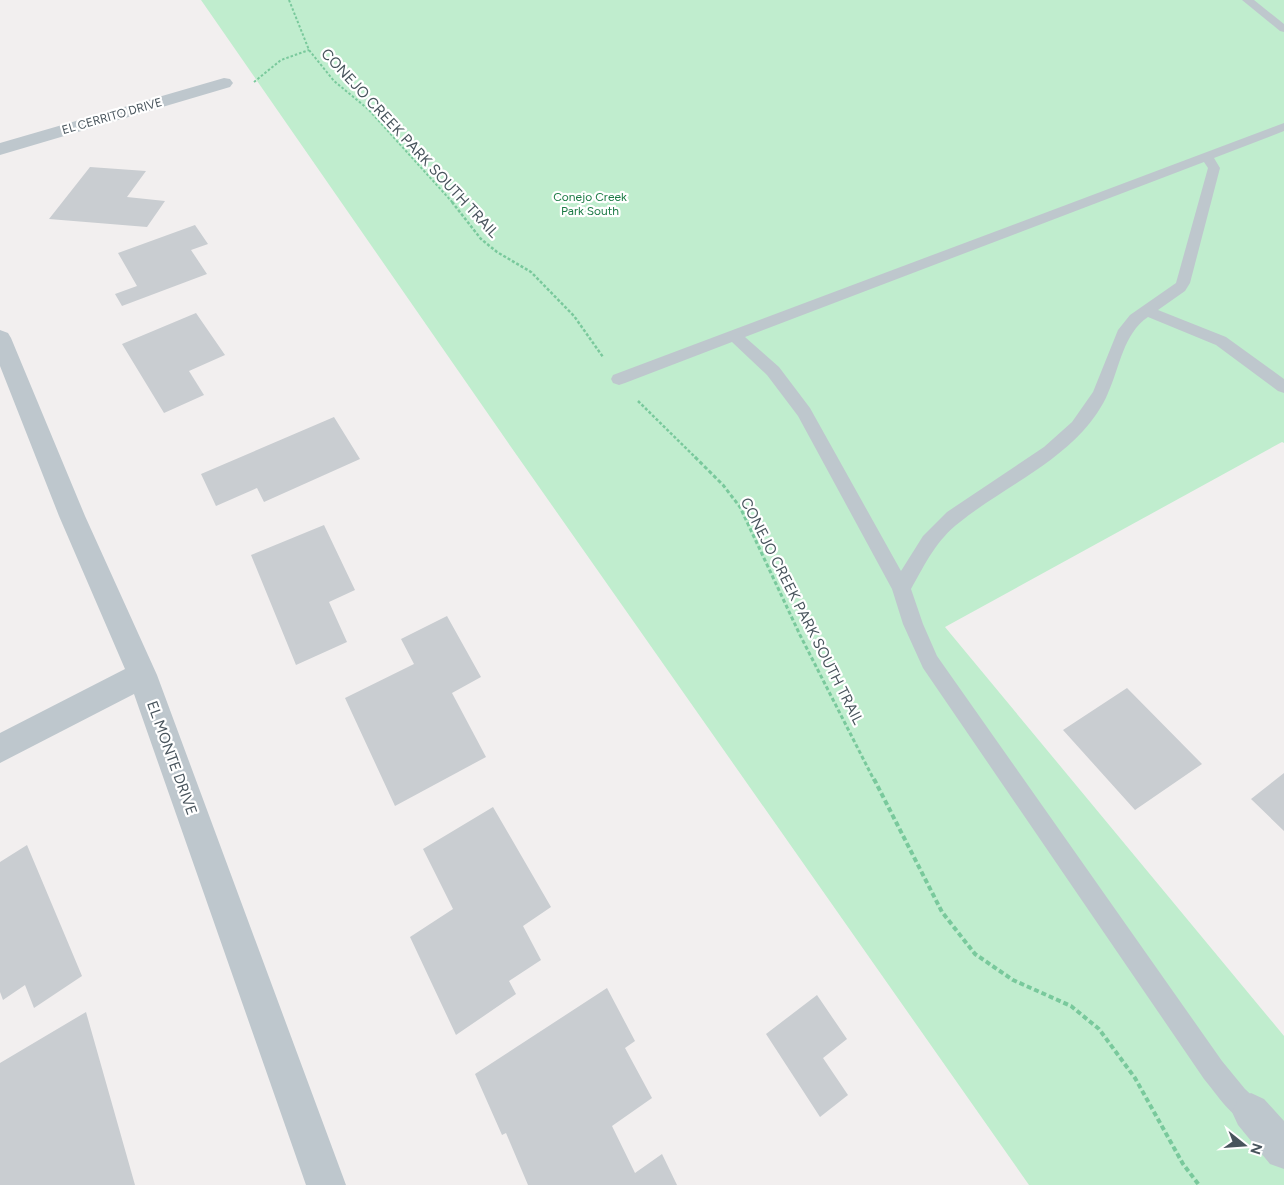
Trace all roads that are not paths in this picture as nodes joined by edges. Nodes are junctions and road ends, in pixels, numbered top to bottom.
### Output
1 (1247, 0) edge
2 (1284, 29) edge
3 (224, 83) road end
4 (1284, 127) edge
5 (0, 149) edge
6 (1207, 156) junction
7 (1147, 311) junction
8 (734, 335) junction
9 (0, 338) edge
10 (619, 379) road end
11 (1284, 387) edge
12 (901, 588) junction
13 (142, 675) junction
14 (0, 749) edge
15 (1251, 1112) joint
16 (1284, 1150) edge
17 (326, 1185) edge

1 - 2 lane
3 - 5 street, EL CERRITO DRIVE
4 - 6 lane
6 - 7 lane
6 - 8 lane
7 - 11 lane
7 - 12 lane
8 - 10 lane
8 - 12 lane
9 - 13 street, EL MONTE DRIVE
12 - 15 lane
13 - 14 street
13 - 17 street, EL MONTE DRIVE
15 - 16 street

